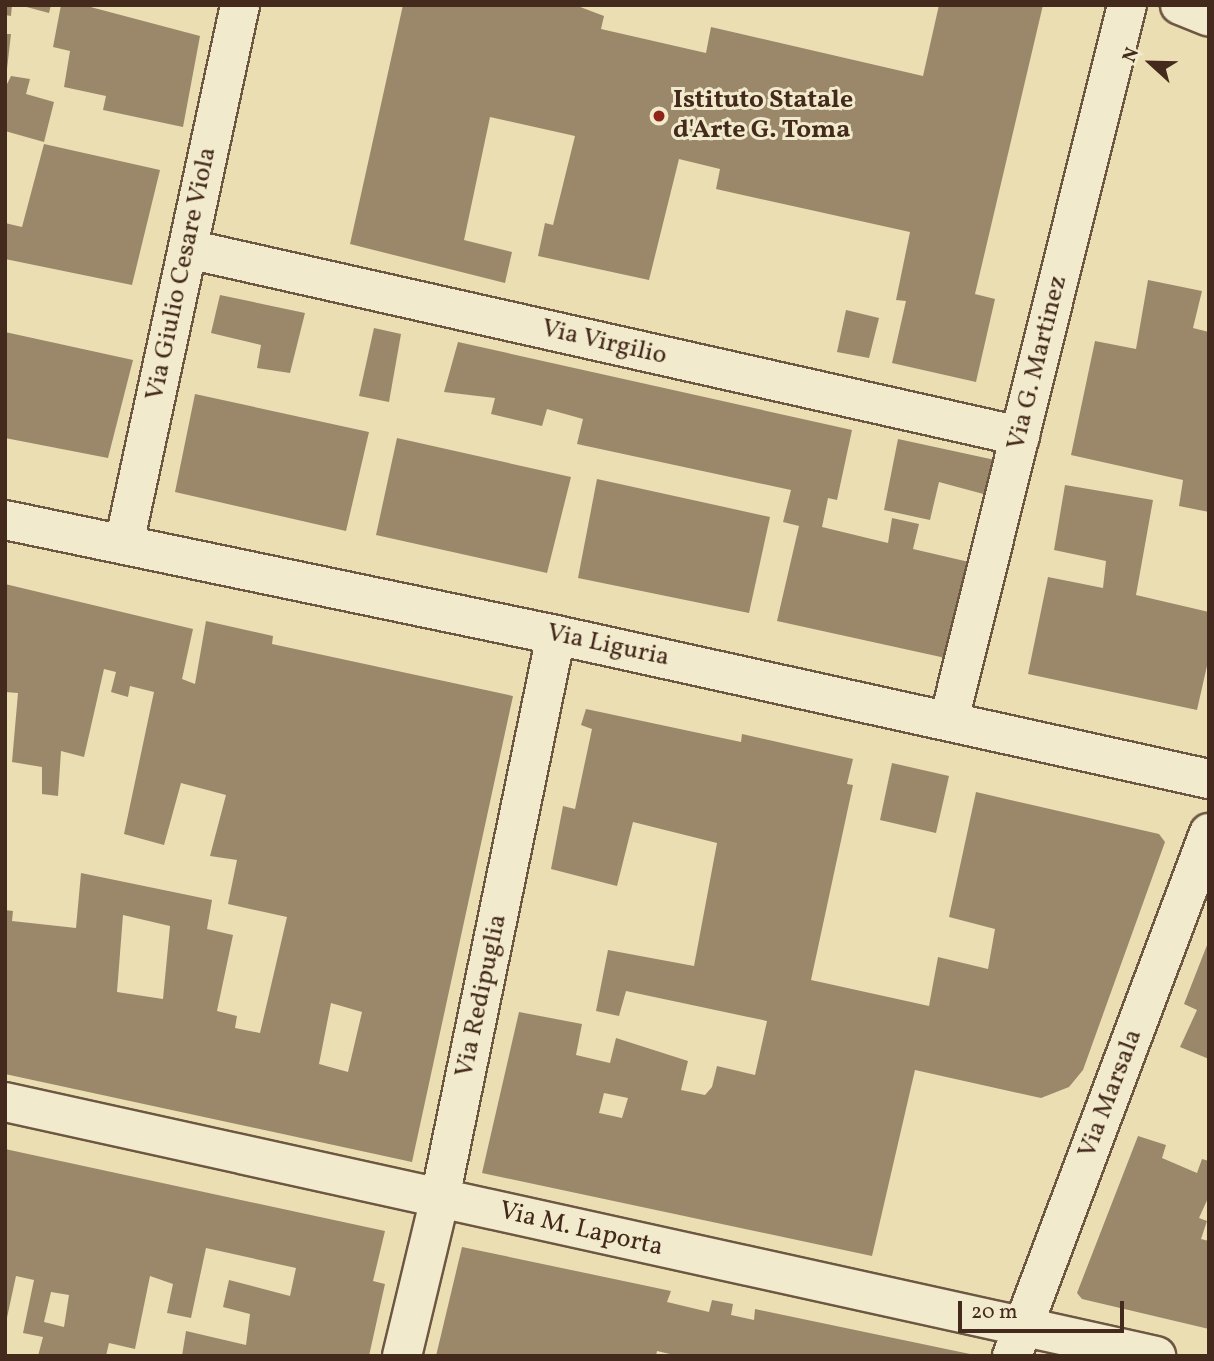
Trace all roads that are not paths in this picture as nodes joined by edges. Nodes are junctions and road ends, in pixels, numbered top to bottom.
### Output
1 (240, 5) edge
2 (1126, 5) edge
3 (1180, 5) edge
4 (1209, 17) edge
5 (188, 249) junction
6 (1020, 436) junction
7 (5, 520) edge
8 (124, 544) junction
9 (555, 635) junction
10 (949, 720) junction
11 (1209, 779) edge
12 (1209, 833) edge
13 (5, 1102) edge
14 (440, 1198) junction
15 (1017, 1342) edge
16 (402, 1356) edge
17 (1156, 1356) edge

1 - 5 street, Via Giulio Cesare Viola
2 - 6 street, Via G. Martinez
3 - 4 street
5 - 6 street, Via Virgilio
5 - 8 street, Via Giulio Cesare Viola
6 - 10 street, Via G. Martinez
7 - 8 street, Via Liguria
8 - 9 street, Via Liguria
9 - 10 street, Via Liguria
9 - 14 street, Via Redipuglia
10 - 11 street, Via Liguria
12 - 15 street, Via Marsala
13 - 14 street, Via M. Laporta
14 - 15 street, Via M. Laporta
14 - 16 street, Via Redipuglia
15 - 17 street, Via M. Laporta

